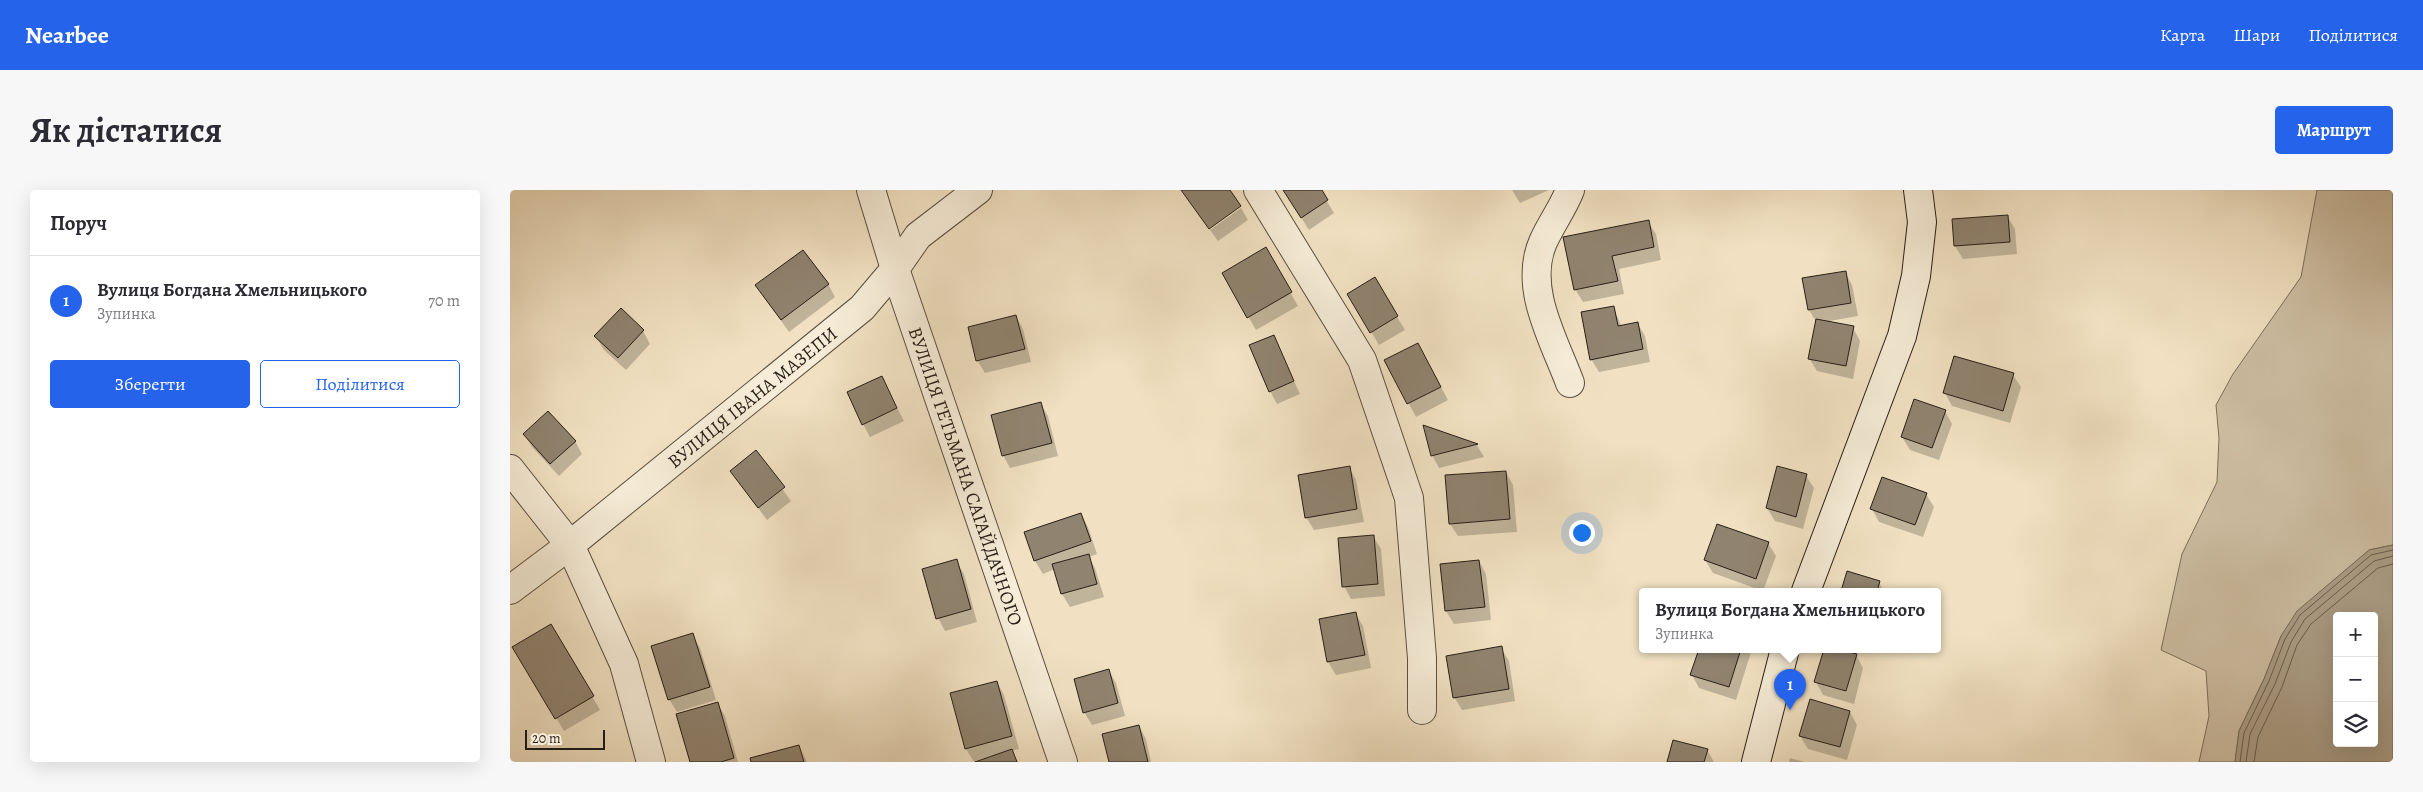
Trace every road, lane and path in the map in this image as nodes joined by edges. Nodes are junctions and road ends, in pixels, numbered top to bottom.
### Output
1 (871, 190) edge
2 (978, 190) edge
3 (1258, 190) edge
4 (1570, 190) edge
5 (1918, 190) edge
6 (895, 269) junction
7 (1570, 383) dead end
8 (510, 469) edge
9 (570, 545) junction
10 (1807, 588) edge
11 (510, 590) edge
12 (1784, 653) edge
13 (1422, 710) dead end
14 (652, 762) edge
15 (1063, 762) edge
16 (1756, 762) edge

1 - 6 street, ВУЛИЦЯ ГЕТЬМАНА САГАЙДАЧНОГО
2 - 6 street, ВУЛИЦЯ ІВАНА МАЗЕПИ
3 - 13 street
4 - 7 street
5 - 10 street
6 - 9 street, ВУЛИЦЯ ІВАНА МАЗЕПИ
6 - 15 street, ВУЛИЦЯ ГЕТЬМАНА САГАЙДАЧНОГО
8 - 9 street
9 - 11 street, ВУЛИЦЯ ІВАНА МАЗЕПИ
9 - 14 street
12 - 16 street

